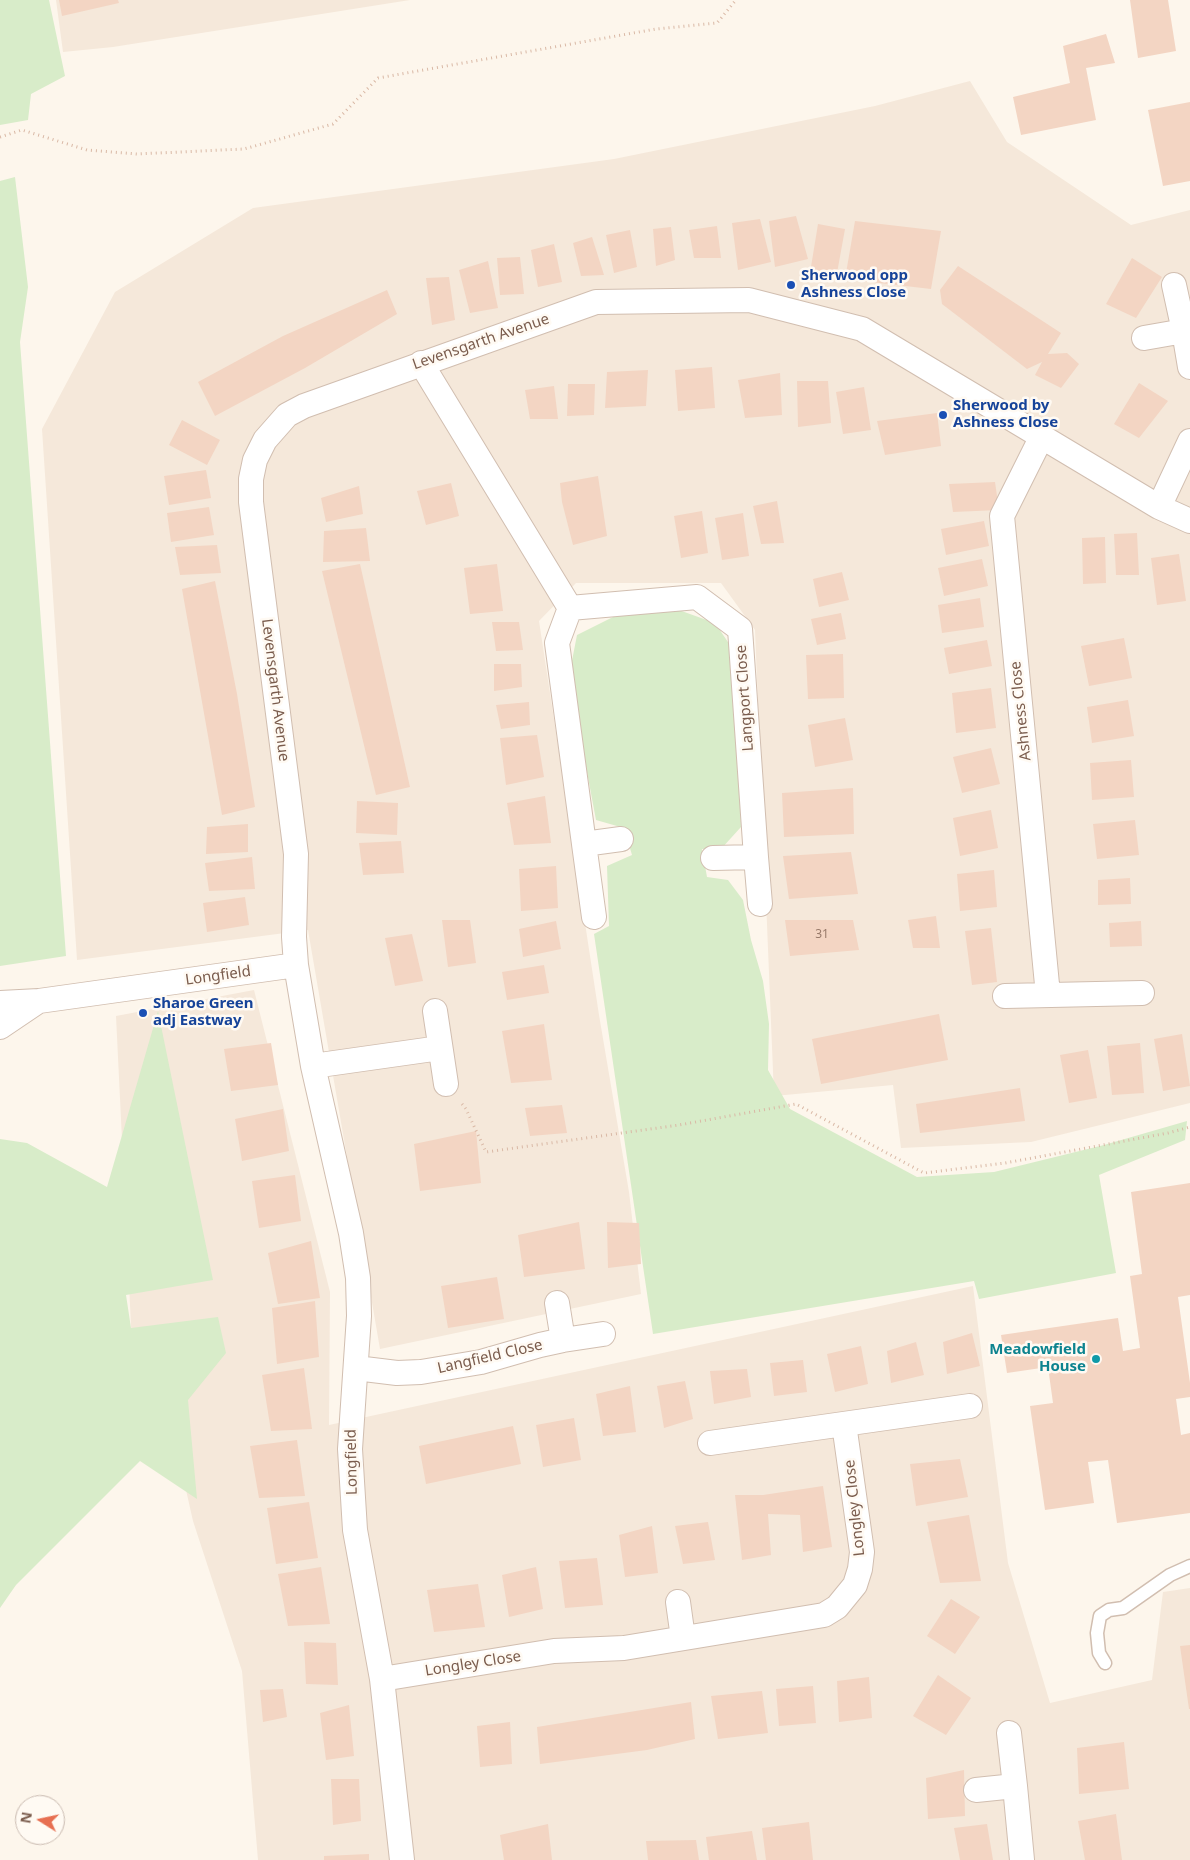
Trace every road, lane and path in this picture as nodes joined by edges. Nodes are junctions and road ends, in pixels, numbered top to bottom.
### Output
1 (736, 0) edge
2 (0, 137) edge
3 (1174, 285) dead end
4 (1184, 331) junction
5 (1144, 338) dead end
6 (421, 363) junction
7 (1190, 367) edge
8 (1042, 436) junction
9 (1190, 441) edge
10 (1159, 506) junction
11 (1190, 520) edge
12 (570, 608) junction
13 (621, 839) dead end
14 (584, 844) junction
15 (756, 857) junction
16 (713, 858) dead end
17 (760, 904) dead end
18 (594, 917) dead end
19 (296, 965) junction
20 (1142, 993) dead end
21 (1048, 995) junction
22 (1005, 996) dead end
23 (39, 1001) junction
24 (0, 1004) edge
25 (435, 1011) dead end
26 (0, 1027) edge
27 (440, 1048) junction
28 (313, 1066) junction
29 (446, 1084) joint
30 (1190, 1127) edge
31 (557, 1303) dead end
32 (603, 1334) dead end
33 (563, 1340) junction
34 (356, 1368) junction
35 (970, 1406) dead end
36 (844, 1424) junction
37 (710, 1443) dead end
38 (1190, 1566) edge
39 (678, 1602) dead end
40 (683, 1638) junction
41 (1105, 1663) dead end
42 (382, 1679) junction
43 (1009, 1733) dead end
44 (1015, 1786) junction
45 (976, 1790) dead end
46 (402, 1860) edge
47 (1022, 1860) edge

1 - 2 path
3 - 4 street
4 - 5 street
4 - 7 street
6 - 8 street, Levensgarth Avenue
6 - 12 street
6 - 19 street, Levensgarth Avenue
8 - 10 street, Levensgarth Avenue
8 - 21 street, Ashness Close
9 - 10 street
10 - 11 street, Levensgarth Avenue
12 - 14 street
12 - 15 street, Langport Close
13 - 14 street
14 - 18 street
15 - 16 street
15 - 17 street, Langport Close
19 - 23 street, Longfield
19 - 28 street, Longfield
20 - 21 street
21 - 22 street
23 - 24 street, Longfield
23 - 26 street, Longfield
25 - 27 street
27 - 28 street
27 - 29 street
28 - 34 street, Longfield
29 - 30 path
31 - 33 street, Langfield Close
32 - 33 street, Langfield Close
33 - 34 street, Langfield Close
34 - 42 street, Longfield
35 - 36 street
36 - 37 street
36 - 40 street, Longley Close
38 - 41 lane
39 - 40 street
40 - 42 street, Longley Close
42 - 46 street, Longfield
43 - 44 street
44 - 45 street
44 - 47 street

